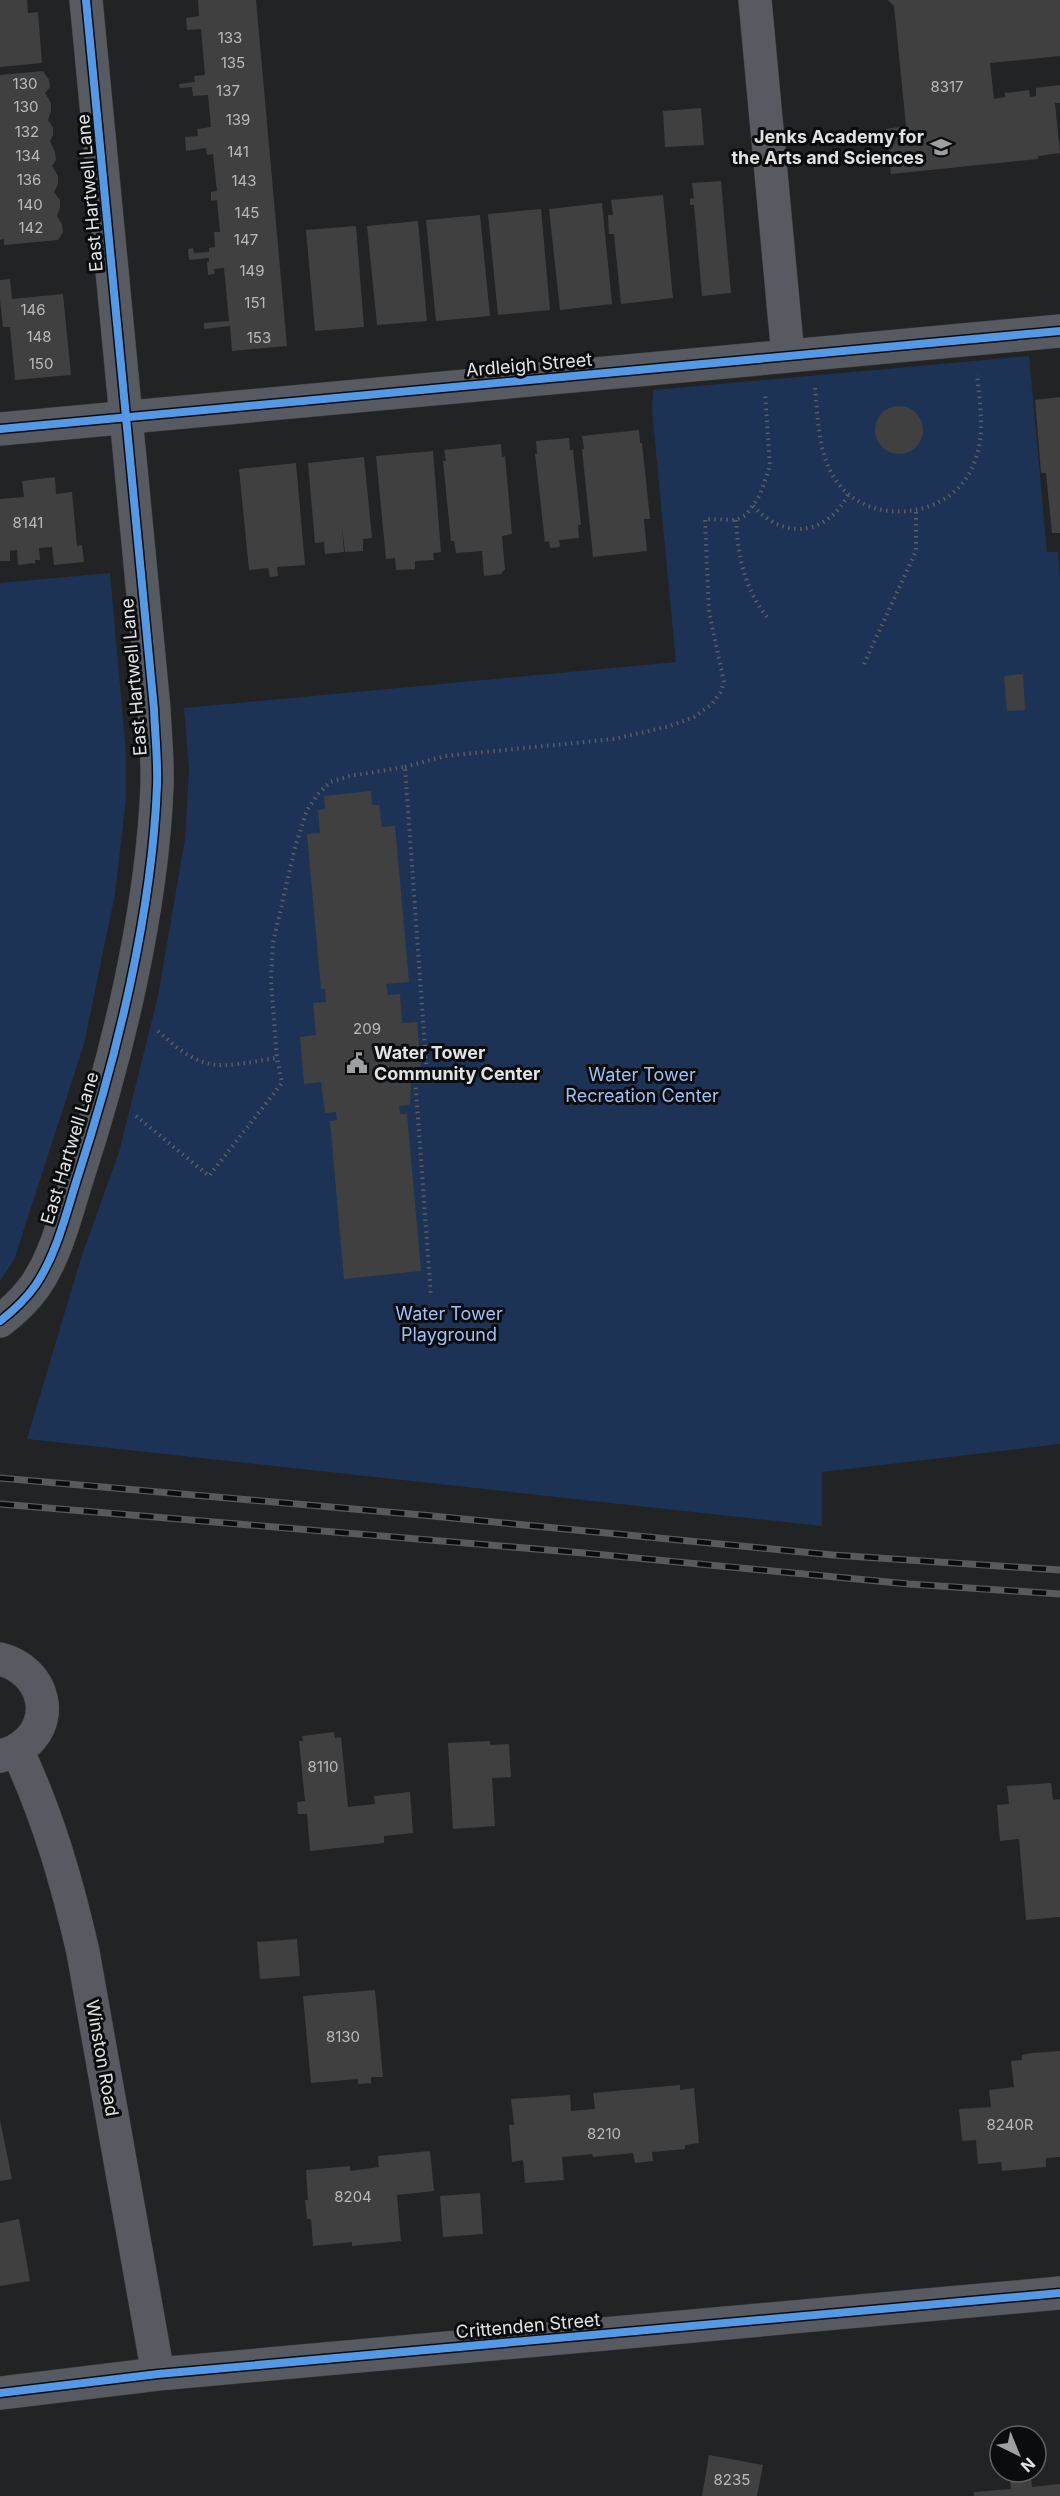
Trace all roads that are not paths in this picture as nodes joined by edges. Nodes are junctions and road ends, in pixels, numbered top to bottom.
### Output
1 (86, 0) edge
2 (755, 0) edge
3 (1060, 331) edge
4 (788, 356) junction
5 (126, 417) junction
6 (0, 429) edge
7 (0, 1322) edge
8 (0, 1659) edge
9 (8, 1753) edge
10 (1060, 2293) edge
11 (158, 2374) junction
12 (0, 2393) edge

1 - 5 street, East Hartwell Lane
2 - 4 street
3 - 4 street, Ardleigh Street
4 - 5 street, Ardleigh Street
5 - 6 street, Ardleigh Street
5 - 7 street, East Hartwell Lane
8 - 9 street, Winston Road
9 - 11 street, Winston Road
10 - 11 street, Crittenden Street
11 - 12 street, Crittenden Street

